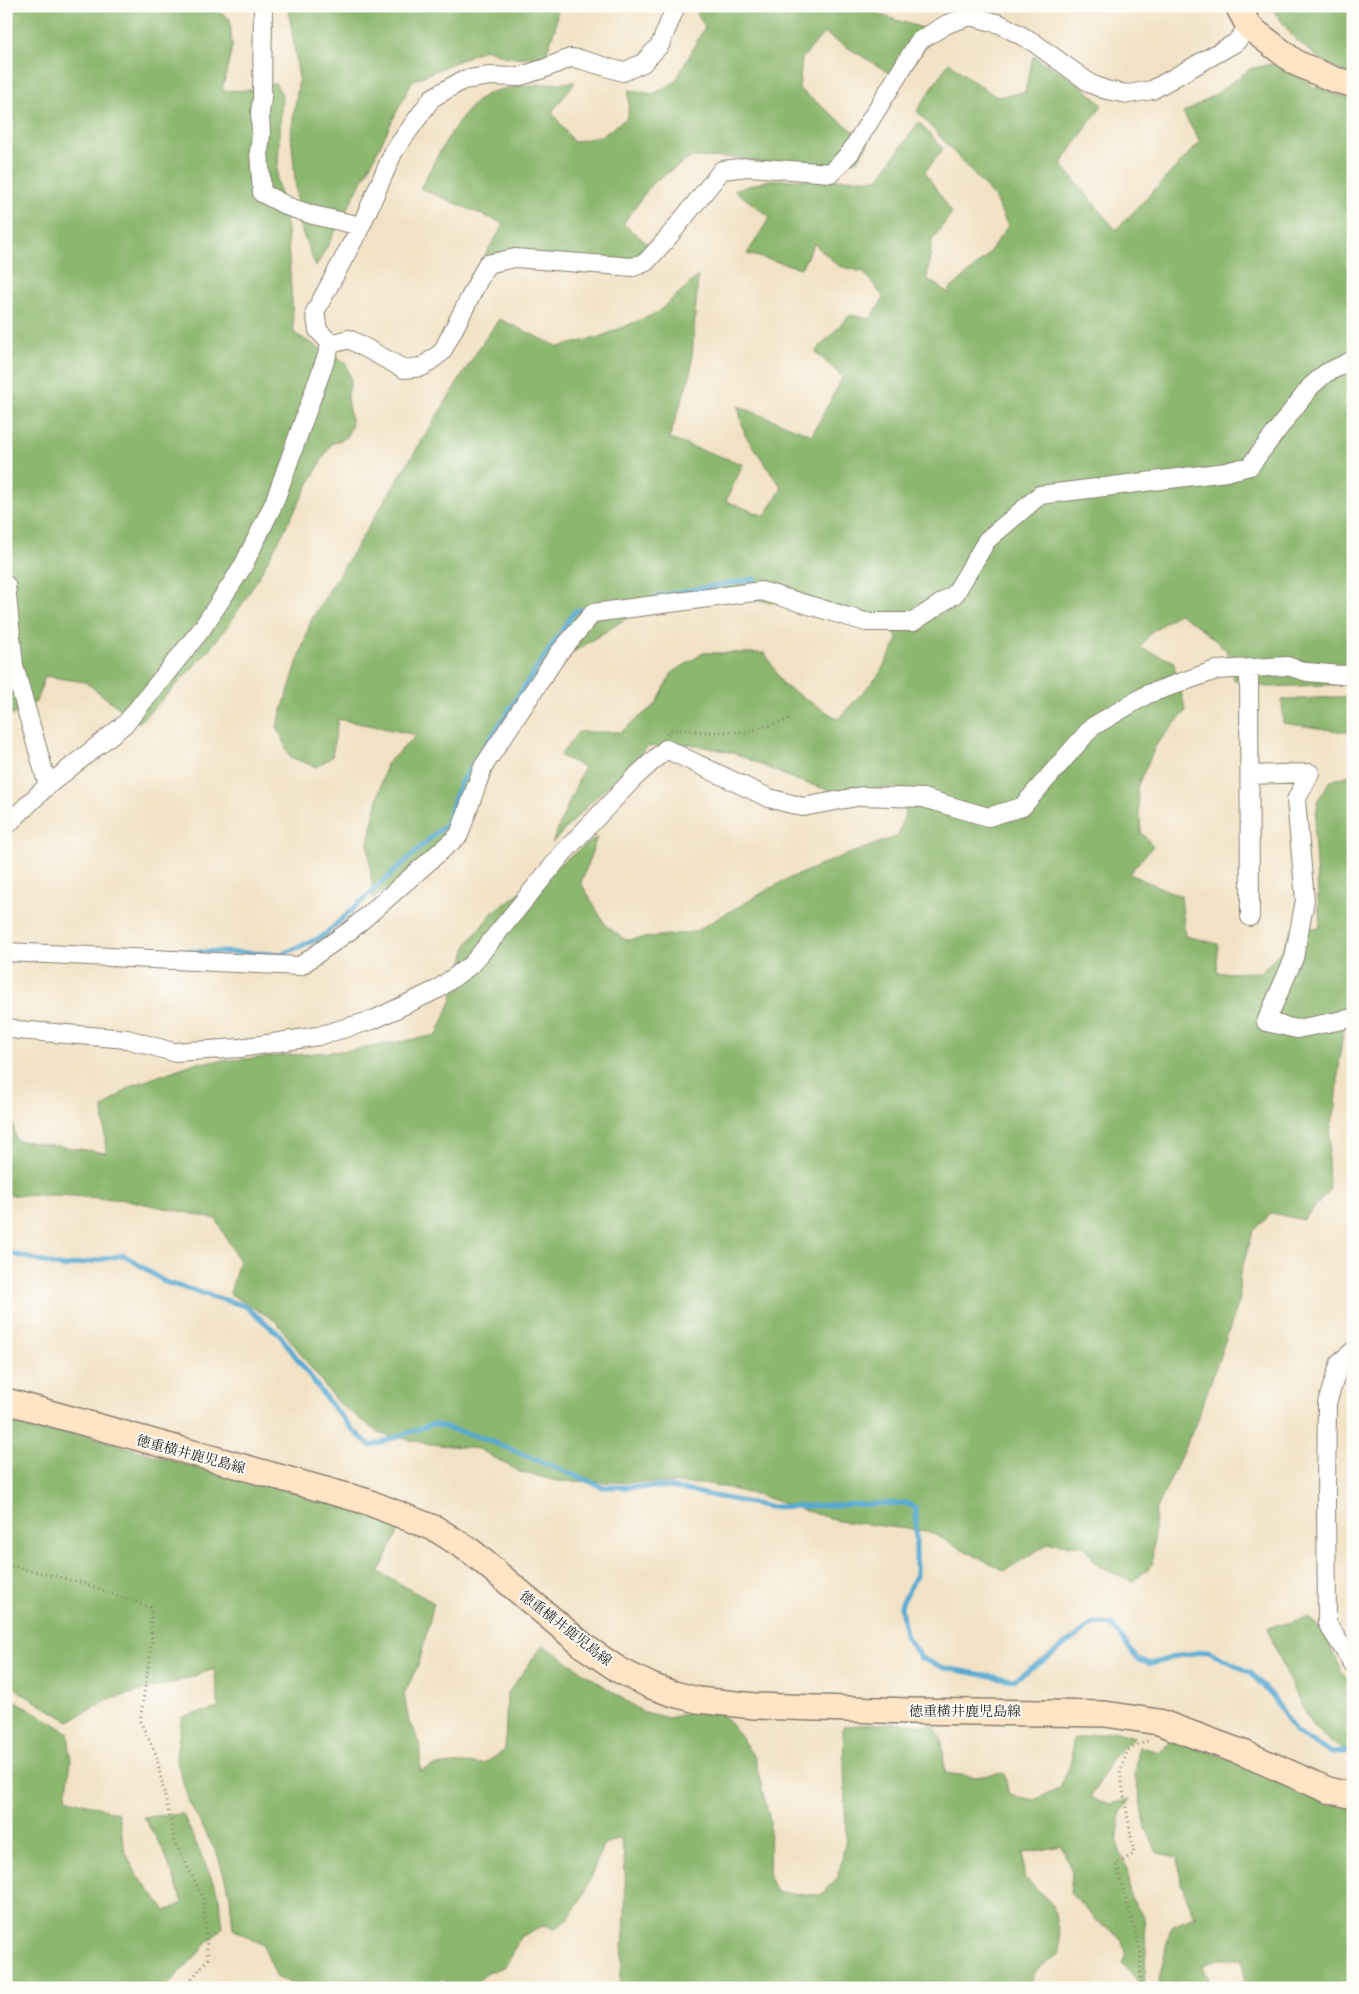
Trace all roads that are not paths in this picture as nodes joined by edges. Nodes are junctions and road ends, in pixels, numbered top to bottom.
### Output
1 (263, 6) edge
2 (676, 6) edge
3 (1243, 17) edge
4 (1353, 84) edge
5 (361, 226) junction
6 (331, 344) junction
7 (1353, 360) edge
8 (6, 587) edge
9 (1249, 668) junction
10 (1353, 674) edge
11 (1250, 775) junction
12 (48, 786) junction
13 (6, 826) edge
14 (1250, 917) dead end
15 (6, 952) edge
16 (1353, 1018) edge
17 (6, 1027) edge
18 (1353, 1351) edge
19 (6, 1402) edge
20 (1353, 1664) edge
21 (1353, 1796) edge

1 - 5 street
2 - 5 street
3 - 4 main road
3 - 6 street
5 - 6 street
6 - 12 street
7 - 15 street
8 - 12 street
9 - 10 street
9 - 11 street
9 - 17 street
11 - 14 street
11 - 16 street
12 - 13 street
18 - 20 street
19 - 21 main road, 徳重横井鹿児島線

